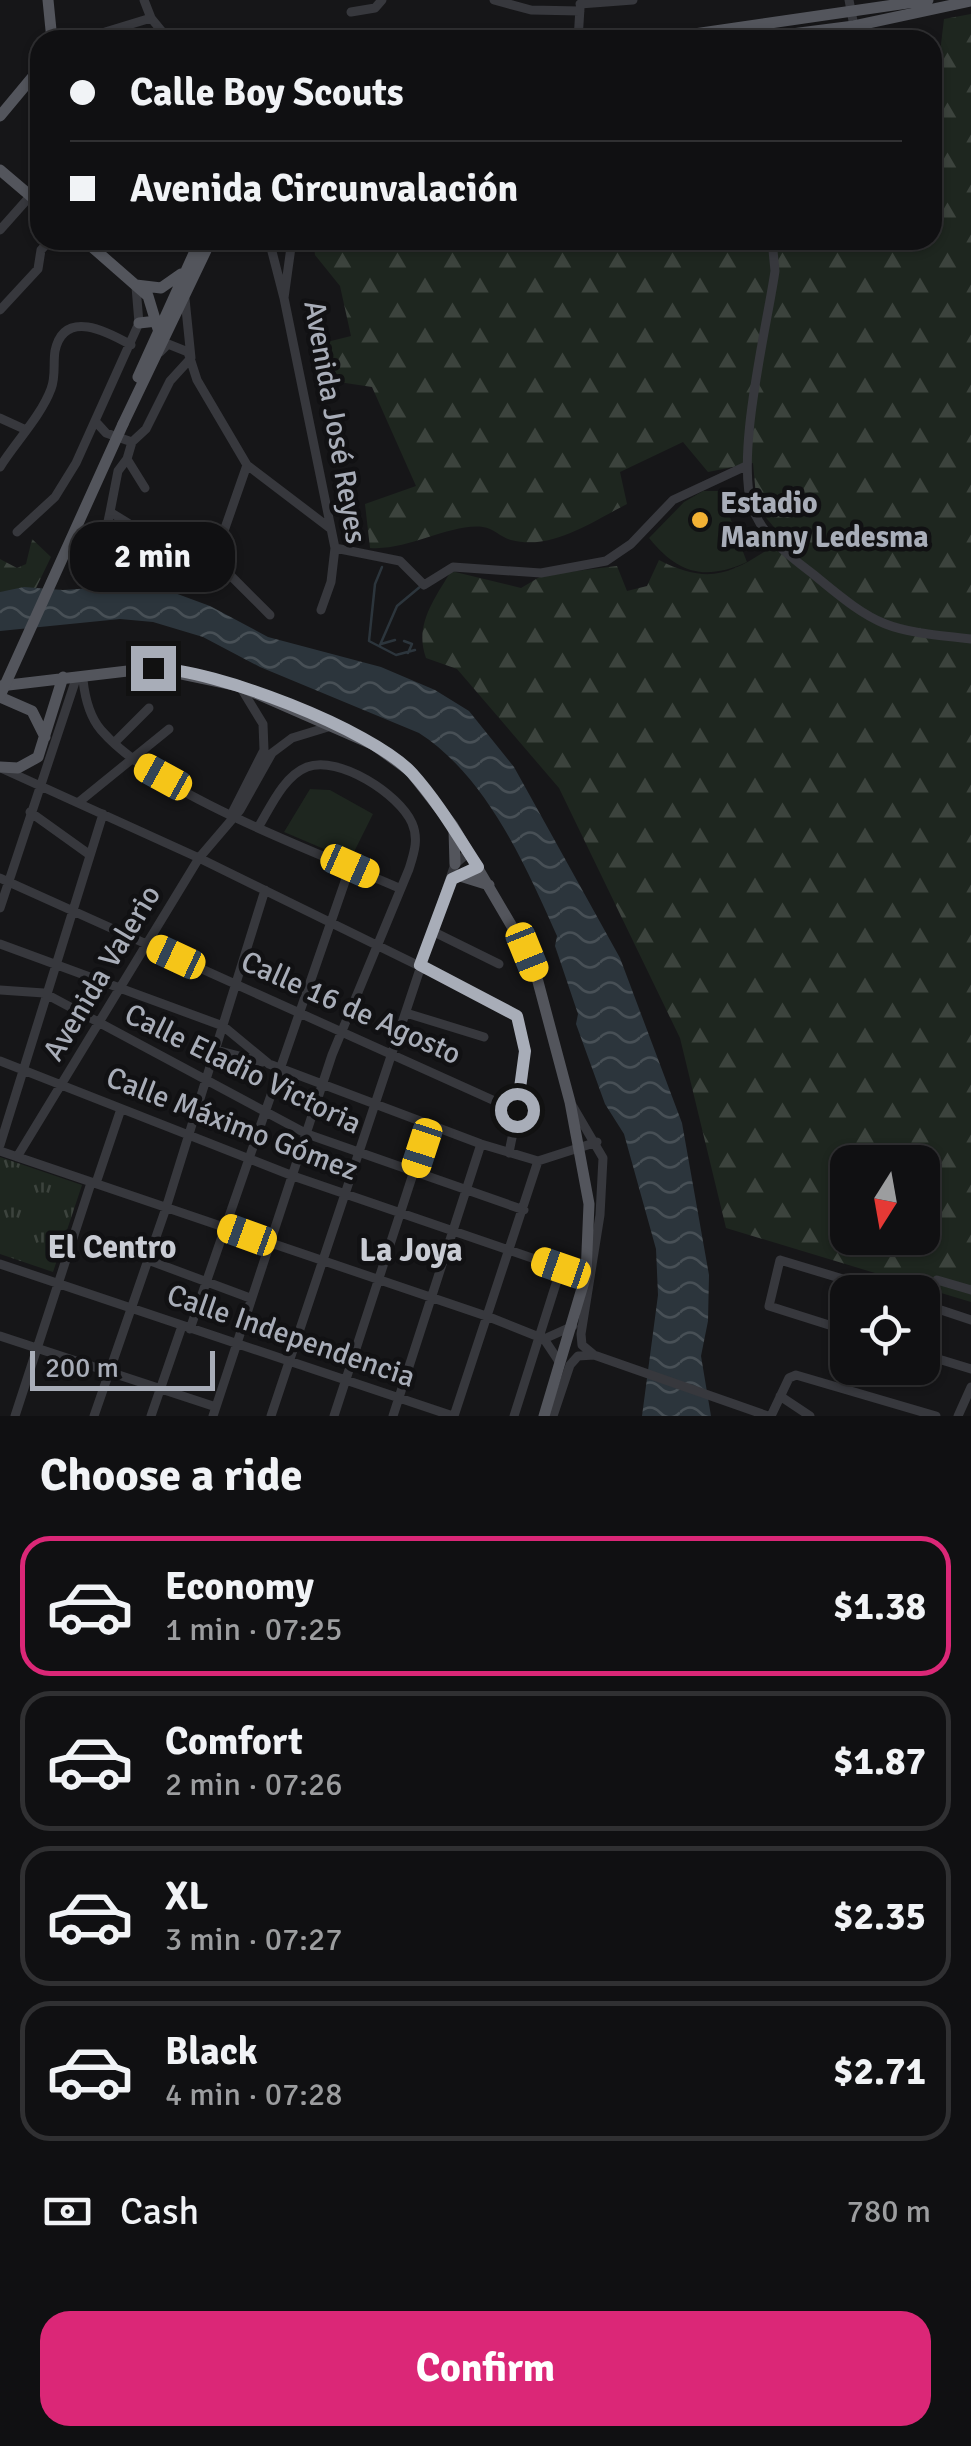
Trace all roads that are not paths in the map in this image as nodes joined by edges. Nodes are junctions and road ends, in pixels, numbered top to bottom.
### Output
1 (48, 0) edge
2 (144, 0) edge
3 (382, 0) edge
4 (494, 0) edge
5 (633, 0) edge
6 (849, 0) edge
7 (928, 0) edge
8 (971, 1) edge
9 (580, 5) edge
10 (351, 12) dead end
11 (151, 18) junction
12 (853, 20) junction
13 (51, 30) edge
14 (111, 30) edge
15 (160, 30) edge
16 (579, 30) edge
17 (756, 30) edge
18 (799, 30) edge
19 (30, 80) edge
20 (0, 116) edge
21 (0, 170) edge
22 (30, 196) edge
23 (30, 204) edge
24 (0, 230) edge
25 (41, 250) edge
26 (96, 250) edge
27 (196, 250) edge
28 (206, 250) edge
29 (272, 250) edge
30 (291, 250) edge
31 (773, 250) edge
32 (194, 254) junction
33 (136, 284) junction
34 (186, 291) junction
35 (284, 298) junction
36 (0, 310) edge
37 (139, 323) junction
38 (157, 327) junction
39 (131, 345) junction
40 (158, 354) junction
41 (191, 358) junction
42 (177, 374) junction
43 (197, 380) junction
44 (0, 418) edge
45 (96, 422) junction
46 (120, 423) junction
47 (24, 429) junction
48 (132, 442) junction
49 (127, 459) junction
50 (247, 464) junction
51 (746, 466) junction
52 (0, 467) edge
53 (145, 488) dead end
54 (110, 512) junction
55 (331, 529) junction
56 (17, 532) dead end
57 (104, 540) dead end
58 (132, 545) dead end
59 (335, 548) junction
60 (321, 610) dead end
61 (270, 614) dead end
62 (971, 639) edge
63 (192, 674) junction
64 (0, 678) edge
65 (71, 680) junction
66 (240, 686) junction
67 (0, 693) edge
68 (274, 700) junction
69 (149, 708) dead end
70 (299, 710) junction
71 (260, 719) junction
72 (336, 726) junction
73 (168, 729) dead end
74 (296, 736) junction
75 (45, 737) junction
76 (114, 744) junction
77 (132, 760) junction
78 (1, 768) edge
79 (39, 785) junction
80 (79, 802) junction
81 (30, 812) junction
82 (103, 814) junction
83 (231, 816) junction
84 (258, 826) junction
85 (453, 826) junction
86 (468, 852) junction
87 (90, 855) junction
88 (199, 858) junction
89 (350, 866) junction
90 (478, 867) junction
91 (456, 873) junction
92 (4, 880) edge
93 (490, 886) junction
94 (399, 888) junction
95 (265, 890) junction
96 (0, 908) edge
97 (72, 909) junction
98 (330, 922) junction
99 (432, 931) junction
100 (146, 943) junction
101 (0, 944) edge
102 (376, 944) junction
103 (54, 962) junction
104 (499, 964) dead end
105 (420, 965) junction
106 (235, 984) junction
107 (122, 986) junction
108 (0, 990) edge
109 (44, 993) junction
110 (300, 1013) junction
111 (406, 1014) junction
112 (223, 1026) junction
113 (99, 1027) junction
114 (341, 1030) junction
115 (484, 1036) dead end
116 (216, 1050) junction
117 (390, 1053) junction
118 (0, 1062) edge
119 (269, 1064) junction
120 (280, 1069) junction
121 (23, 1071) junction
122 (205, 1083) junction
123 (323, 1084) junction
124 (63, 1086) junction
125 (570, 1102) junction
126 (375, 1104) junction
127 (121, 1109) junction
128 (517, 1110) junction
129 (265, 1113) junction
130 (429, 1125) junction
131 (306, 1134) junction
132 (189, 1136) junction
133 (597, 1142) junction
134 (481, 1144) junction
135 (579, 1147) junction
136 (0, 1148) edge
137 (509, 1153) junction
138 (360, 1154) junction
139 (17, 1157) junction
140 (250, 1158) junction
141 (538, 1161) junction
142 (414, 1171) junction
143 (293, 1176) junction
144 (93, 1183) junction
145 (468, 1190) junction
146 (347, 1195) junction
147 (166, 1208) junction
148 (524, 1210) junction
149 (400, 1212) junction
150 (225, 1227) junction
151 (454, 1231) junction
152 (269, 1243) junction
153 (510, 1250) junction
154 (148, 1260) junction
155 (324, 1262) junction
156 (0, 1264) edge
157 (830, 1275) edge
158 (378, 1281) junction
159 (940, 1281) edge
160 (206, 1282) junction
161 (58, 1284) junction
162 (971, 1290) edge
163 (250, 1298) junction
164 (431, 1298) junction
165 (132, 1309) junction
166 (940, 1310) edge
167 (489, 1317) junction
168 (971, 1320) edge
169 (830, 1325) edge
170 (574, 1326) junction
171 (186, 1328) junction
172 (0, 1336) edge
173 (542, 1338) junction
174 (236, 1343) junction
175 (38, 1348) junction
176 (594, 1355) junction
177 (940, 1360) edge
178 (290, 1361) junction
179 (560, 1363) junction
180 (971, 1369) edge
181 (110, 1372) junction
182 (346, 1378) junction
183 (160, 1389) junction
184 (970, 1392) edge
185 (780, 1396) junction
186 (400, 1399) junction
187 (214, 1411) edge
188 (15, 1416) edge
189 (94, 1416) edge
190 (151, 1416) edge
191 (271, 1416) edge
192 (334, 1416) edge
193 (394, 1416) edge
194 (453, 1416) edge
195 (514, 1416) edge
196 (544, 1416) edge
197 (553, 1416) edge
198 (767, 1416) edge
199 (810, 1416) edge
200 (936, 1416) edge
201 (958, 1416) edge

1 - 13 main road
2 - 11 street
3 - 10 street
4 - 9 street
5 - 9 street
6 - 12 street
7 - 12 main road
8 - 12 main road
9 - 16 street
11 - 14 street
11 - 15 street
12 - 17 main road
12 - 18 main road
19 - 20 main road
21 - 22 main road
23 - 24 street
25 - 36 street
26 - 33 main road
27 - 32 main road
28 - 34 main road
29 - 35 street
30 - 35 street, Avenida José Reyes
31 - 51 street
32 - 33 main road
32 - 38 main road
33 - 37 street
33 - 38 main road
34 - 40 main road
34 - 41 street
35 - 55 street, Avenida José Reyes
37 - 38 main road
37 - 39 street
38 - 46 main road
39 - 45 street
39 - 47 street
40 - 41 street
40 - 46 main road
41 - 42 street
41 - 43 street
42 - 43 street
42 - 48 street
43 - 50 street
44 - 47 street
45 - 48 street
45 - 56 street
46 - 64 main road, bridge
46 - 67 main road, bridge
47 - 52 street
48 - 49 street
49 - 53 street
49 - 54 street
50 - 55 street
50 - 61 street
51 - 59 street
51 - 62 street
54 - 57 street
54 - 58 street
55 - 59 street, Avenida José Reyes
59 - 60 street, Avenida José Reyes
63 - 65 main road
63 - 65 main road
63 - 66 main road
65 - 67 main road
65 - 75 main road
65 - 76 street
65 - 79 street
66 - 68 main road
66 - 71 street
67 - 75 main road
68 - 70 main road
68 - 71 street
69 - 76 street
70 - 72 main road
70 - 74 street
71 - 74 street
71 - 83 street, Avenida Valerio
72 - 74 street
72 - 85 main road
73 - 77 street
74 - 83 street, Avenida Valerio
75 - 78 main road
76 - 77 street
77 - 80 street
77 - 83 street
78 - 79 street
79 - 80 street
79 - 81 street
80 - 82 street
81 - 87 street
81 - 92 street
82 - 87 street
82 - 88 street
83 - 84 street
83 - 88 street, Avenida Valerio
84 - 89 street
84 - 94 street
85 - 86 main road
85 - 91 main road
86 - 90 main road
86 - 91 street
87 - 97 street
88 - 95 street
88 - 100 street, Avenida Valerio
89 - 94 street
89 - 98 street
90 - 91 street
90 - 93 main road
91 - 93 main road
91 - 99 street
92 - 96 street
92 - 97 street, Calle 16 de Agosto
93 - 125 main road
94 - 102 street
95 - 98 street
95 - 106 street
97 - 100 street, Calle 16 de Agosto
97 - 103 street
98 - 102 street
98 - 110 street
99 - 104 street
99 - 105 street
100 - 106 street, Calle 16 de Agosto
100 - 107 street, Avenida Valerio
101 - 103 street
102 - 105 street
102 - 114 street
103 - 107 street
103 - 109 street
105 - 111 street
105 - 128 street
106 - 110 street, Calle 16 de Agosto
106 - 112 street
107 - 112 street
107 - 113 street, Avenida Valerio
108 - 109 street, Calle Eladio Victoria
109 - 113 street, Calle Eladio Victoria
109 - 121 street
110 - 114 street, Calle 16 de Agosto
110 - 120 street
111 - 115 street
111 - 117 street
112 - 116 street
112 - 119 street
113 - 122 street, Calle Eladio Victoria
113 - 124 street, Avenida Valerio
114 - 117 street, Calle 16 de Agosto
114 - 123 street
116 - 119 street
116 - 122 street
117 - 126 street
117 - 128 street, Calle 16 de Agosto
118 - 121 street, Calle Máximo Gómez
119 - 120 street
120 - 123 street
120 - 129 street
121 - 124 street, Calle Máximo Gómez
121 - 136 street
122 - 129 street, Calle Eladio Victoria
122 - 132 street
123 - 126 street
123 - 131 street
124 - 127 street, Calle Máximo Gómez
124 - 139 street, Avenida Valerio
125 - 133 street
125 - 135 main road
126 - 130 street
126 - 138 street
127 - 132 street, Calle Máximo Gómez
127 - 144 street
128 - 137 street
129 - 131 street, Calle Eladio Victoria
129 - 140 street
130 - 134 street
130 - 142 street
131 - 138 street, Calle Eladio Victoria
131 - 143 street
132 - 140 street, Calle Máximo Gómez
132 - 147 street
133 - 135 street
133 - 176 street
134 - 137 street
134 - 145 street
135 - 141 street
135 - 170 main road
136 - 139 street
137 - 141 street
138 - 142 street, Calle Eladio Victoria
138 - 146 street
139 - 144 street
140 - 143 street, Calle Máximo Gómez
140 - 150 street
141 - 148 street
142 - 145 street, Calle Eladio Victoria
142 - 149 street
143 - 146 street, Calle Máximo Gómez
143 - 152 street
144 - 147 street
144 - 161 street
145 - 148 street, Calle Eladio Victoria
145 - 151 street
146 - 149 street, Calle Máximo Gómez
146 - 155 street
147 - 150 street
147 - 154 street
148 - 153 street
149 - 151 street, Calle Máximo Gómez
149 - 158 street
150 - 152 street
150 - 160 street
151 - 153 street, Calle Máximo Gómez
151 - 164 street
152 - 155 street
152 - 163 street
153 - 167 street
153 - 173 street, Calle Máximo Gómez
154 - 160 street
154 - 165 street
155 - 158 street
155 - 178 street
156 - 161 street, Calle Independencia
157 - 169 street
158 - 164 street
158 - 182 street
159 - 162 street
160 - 163 street
160 - 171 street
161 - 165 street, Calle Independencia
161 - 175 street
163 - 174 street
164 - 167 street
164 - 186 street
165 - 171 street, Calle Independencia
165 - 181 street
166 - 168 street
167 - 173 street
167 - 194 street
170 - 173 street
170 - 179 main road
171 - 174 street, Calle Independencia
171 - 183 street
172 - 175 street
173 - 179 street
173 - 195 street
174 - 178 street, Calle Independencia
174 - 187 street
175 - 181 street
175 - 188 street
176 - 197 street
176 - 198 street
177 - 180 street
178 - 182 street, Calle Independencia
178 - 191 street
179 - 196 main road
181 - 183 street
181 - 189 street
182 - 186 street, Calle Independencia
182 - 192 street
183 - 187 street
183 - 190 street
184 - 201 street
185 - 198 street
185 - 199 street
185 - 200 street
186 - 193 street
186 - 194 street, Calle Independencia

